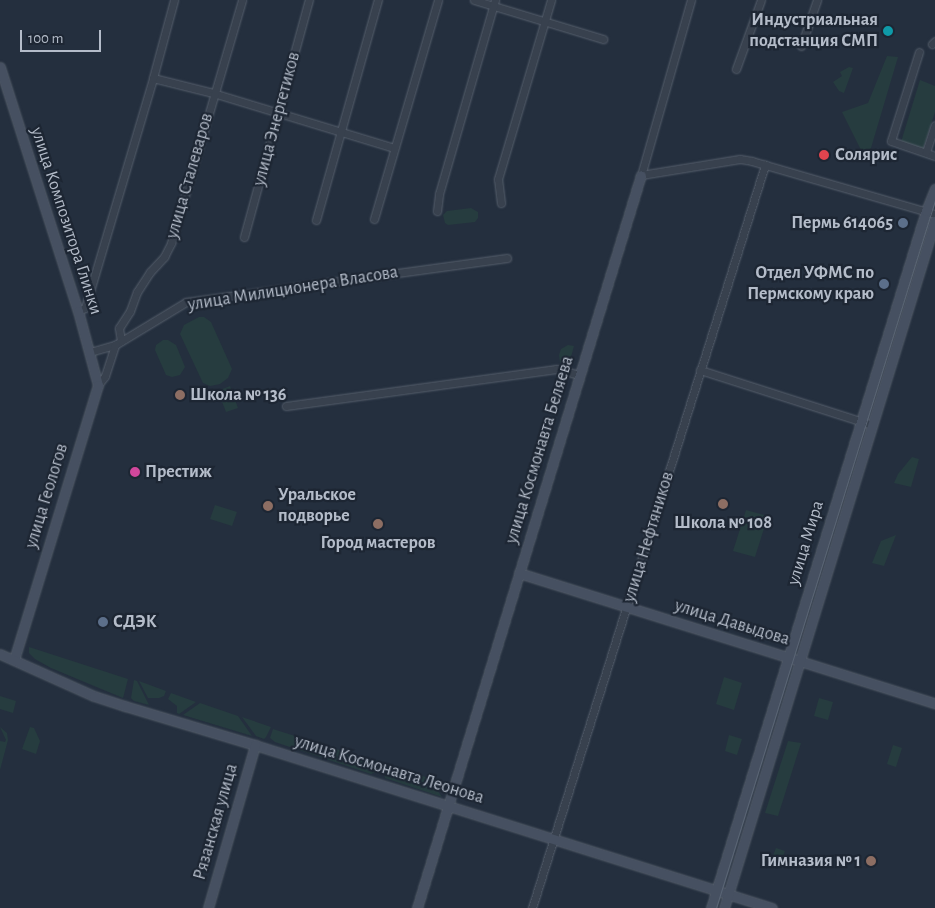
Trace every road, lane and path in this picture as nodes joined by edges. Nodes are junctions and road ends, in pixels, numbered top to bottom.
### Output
1 (174, 0) edge
2 (242, 0) edge
3 (310, 0) edge
4 (378, 0) edge
5 (438, 0) edge
6 (474, 0) edge
7 (551, 0) edge
8 (691, 0) edge
9 (761, 0) edge
10 (817, 0) edge
11 (494, 3) edge
12 (545, 21) junction
13 (603, 38) dead end
14 (801, 46) dead end
15 (919, 52) dead end
16 (0, 67) edge
17 (736, 69) dead end
18 (153, 78) junction
19 (213, 93) junction
20 (278, 113) junction
21 (935, 125) edge
22 (341, 132) junction
23 (394, 148) junction
24 (926, 152) junction
25 (935, 156) edge
26 (765, 165) junction
27 (641, 175) junction
28 (935, 189) edge
29 (501, 203) dead end
30 (926, 211) junction
31 (438, 212) dead end
32 (935, 214) edge
33 (374, 219) dead end
34 (316, 220) dead end
35 (935, 221) edge
36 (244, 237) dead end
37 (508, 258) dead end
38 (78, 311) junction
39 (118, 343) junction
40 (90, 352) junction
41 (700, 370) junction
42 (580, 375) junction
43 (98, 385) junction
44 (286, 406) dead end
45 (861, 422) junction
46 (872, 425) junction
47 (520, 573) junction
48 (628, 607) junction
49 (0, 654) edge
50 (788, 658) junction
51 (14, 659) junction
52 (799, 662) junction
53 (935, 703) edge
54 (256, 745) junction
55 (449, 806) junction
56 (553, 839) junction
57 (716, 890) junction
58 (728, 894) junction
59 (208, 908) edge
60 (417, 908) edge
61 (532, 908) edge
62 (711, 908) edge
63 (724, 908) edge
64 (772, 908) edge

1 - 18 street
2 - 19 street, улица Сталеваров
3 - 20 street, улица Энергетиков
4 - 22 street
5 - 23 street
6 - 11 street
7 - 12 street
8 - 27 street, улица Космонавта Беляева
9 - 17 street
10 - 14 street
11 - 12 street
11 - 31 street
12 - 13 street
12 - 29 street
15 - 24 street
16 - 38 main road, улица Композитора Глинки
18 - 19 street
18 - 38 street
19 - 20 street
19 - 39 street, улица Сталеваров
20 - 22 street
20 - 36 street, улица Энергетиков
21 - 24 street
22 - 23 street
22 - 34 street
23 - 33 street
24 - 25 street
26 - 27 street
26 - 30 street
26 - 41 street, улица Нефтяников
27 - 42 main road, улица Космонавта Беляева
28 - 30 main road, улица Мира
30 - 32 street
30 - 45 main road, улица Мира
35 - 46 main road, улица Мира
37 - 39 street, улица Милиционера Власова
38 - 40 main road, улица Композитора Глинки
39 - 40 street, улица Милиционера Власова
39 - 43 street, улица Геологов
40 - 43 main road, улица Композитора Глинки
41 - 45 street
41 - 48 street, улица Нефтяников
42 - 44 street
42 - 47 main road, улица Космонавта Беляева
43 - 51 main road, улица Геологов
45 - 46 street
45 - 50 main road, улица Мира
46 - 52 main road, улица Мира
47 - 48 main road, улица Давыдова
47 - 55 main road, улица Космонавта Беляева
48 - 50 main road, улица Давыдова
48 - 56 street, улица Нефтяников
49 - 51 main road, улица Космонавта Леонова
50 - 52 main road, улица Давыдова
50 - 57 main road, улица Мира
51 - 54 main road, улица Космонавта Леонова
52 - 53 main road, улица Давыдова
52 - 58 main road, улица Мира
54 - 55 main road, улица Космонавта Леонова
54 - 59 main road, Рязанская улица
55 - 56 main road, улица Космонавта Леонова
55 - 60 main road, улица Космонавта Беляева
56 - 57 main road, улица Космонавта Леонова
56 - 61 street, улица Нефтяников
57 - 58 main road, улица Космонавта Леонова
57 - 62 main road, улица Мира
58 - 63 main road, улица Мира
58 - 64 main road, улица Космонавта Леонова

